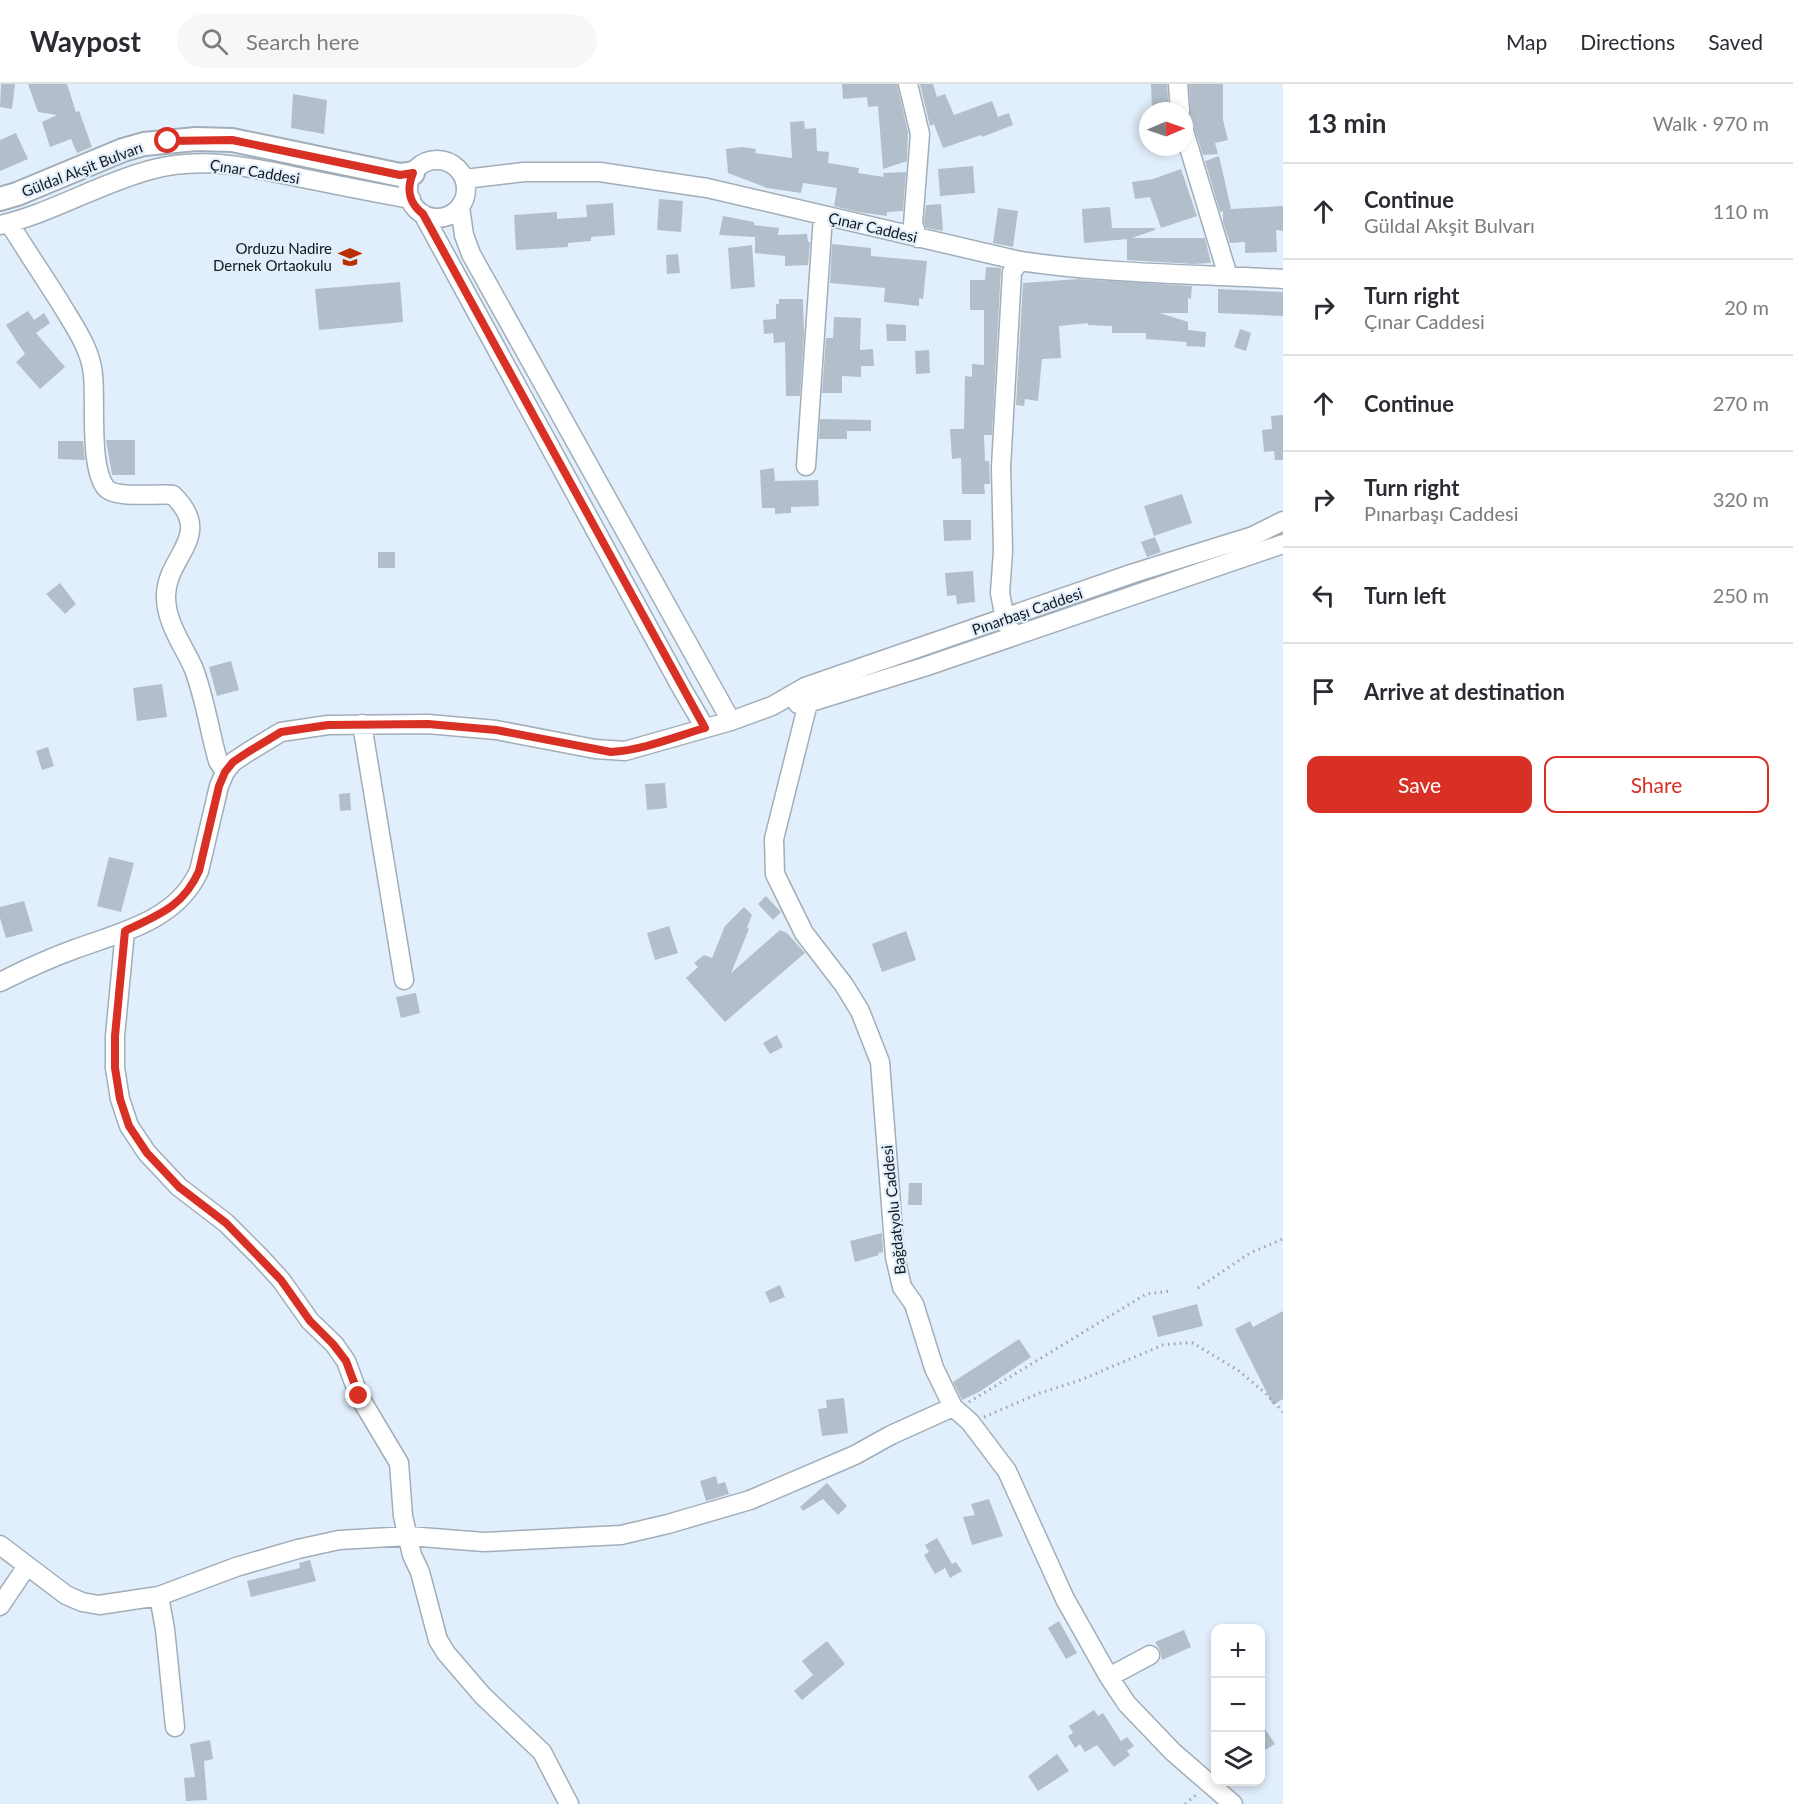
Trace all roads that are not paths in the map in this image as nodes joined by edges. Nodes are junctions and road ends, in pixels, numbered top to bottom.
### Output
1 (908, 84) edge
2 (1178, 84) edge
3 (1179, 102) edge
4 (1192, 156) edge
5 (413, 173) junction
6 (465, 179) junction
7 (0, 199) edge
8 (411, 199) junction
9 (460, 207) junction
10 (423, 214) junction
11 (823, 216) junction
12 (5, 224) edge
13 (918, 238) junction
14 (1020, 261) junction
15 (1228, 276) junction
16 (1283, 279) edge
17 (806, 466) dead end
18 (1283, 521) edge
19 (1283, 544) edge
20 (1005, 619) junction
21 (1013, 636) junction
22 (806, 695) junction
23 (731, 721) junction
24 (362, 724) junction
25 (705, 728) junction
26 (225, 772) junction
27 (125, 931) junction
28 (404, 980) dead end
29 (0, 982) edge
30 (960, 1413) junction
31 (408, 1536) junction
32 (0, 1545) edge
33 (27, 1566) junction
34 (159, 1596) junction
35 (0, 1606) edge
36 (1150, 1655) dead end
37 (1109, 1677) junction
38 (175, 1727) dead end
39 (569, 1804) edge
40 (1233, 1804) edge

1 - 13 street
2 - 3 street
4 - 15 street
5 - 6 street
5 - 7 main road, Güldal Akşit Bulvarı
5 - 8 street
6 - 9 street
6 - 11 street, Çınar Caddesi
8 - 10 street
8 - 12 street, Çınar Caddesi
9 - 10 street
9 - 23 street
10 - 25 street
11 - 13 street, Çınar Caddesi
11 - 17 street
12 - 26 street
13 - 14 street, Çınar Caddesi
14 - 15 street, Çınar Caddesi
14 - 20 street
15 - 16 street, Çınar Caddesi
18 - 20 street, Pınarbaşı Caddesi
19 - 21 street, Pınarbaşı Caddesi
20 - 21 street
20 - 22 street, Pınarbaşı Caddesi
21 - 22 street, Pınarbaşı Caddesi
22 - 23 street, Pınarbaşı Caddesi
22 - 30 street, Bağdatyolu Caddesi
23 - 25 street, Pınarbaşı Caddesi
24 - 25 street, Pınarbaşı Caddesi
24 - 26 street, Pınarbaşı Caddesi
24 - 28 street
26 - 27 street
27 - 29 street
27 - 31 street
30 - 31 street
30 - 37 street, Bağdatyolu Caddesi
31 - 34 street
31 - 39 street
32 - 33 street
33 - 34 street
33 - 35 street
34 - 38 street
36 - 37 street
37 - 40 street, Bağdatyolu Caddesi

